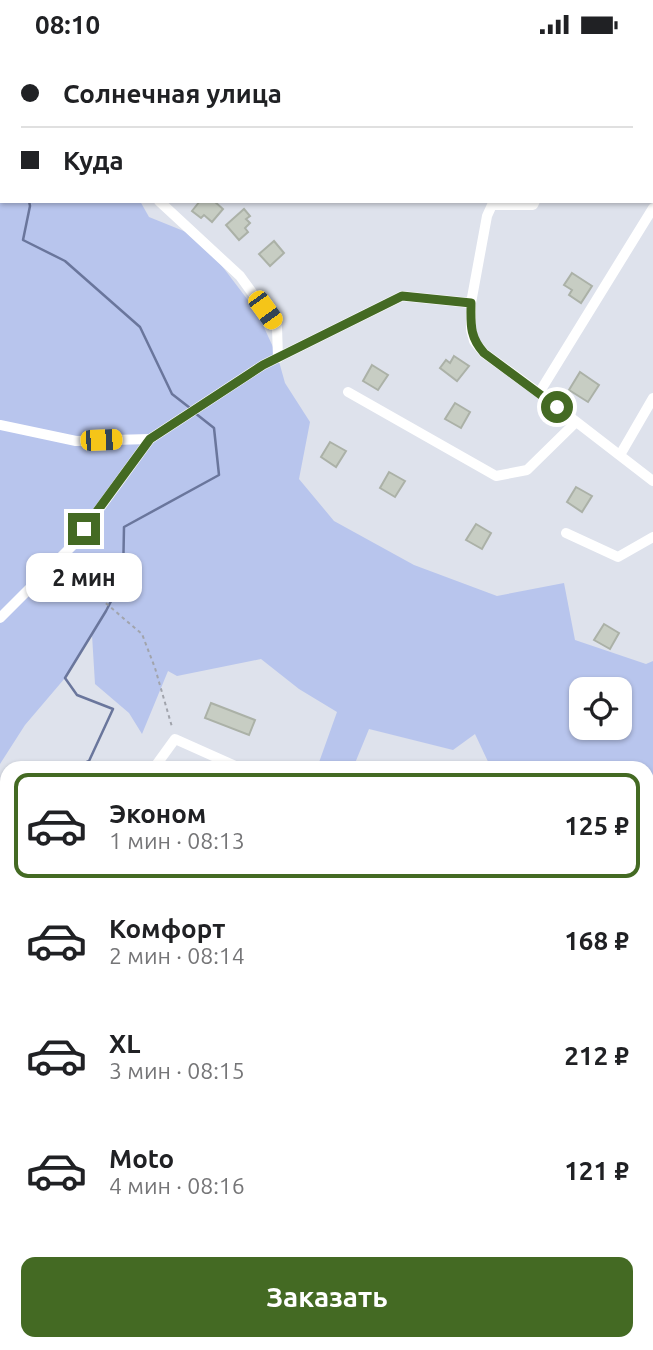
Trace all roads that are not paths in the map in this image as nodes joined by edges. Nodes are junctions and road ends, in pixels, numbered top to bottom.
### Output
1 (161, 203) edge
2 (534, 203) edge
3 (653, 208) edge
4 (471, 303) junction
5 (278, 358) junction
6 (348, 392) dead end
7 (539, 393) junction
8 (653, 398) edge
9 (576, 422) junction
10 (3, 428) edge
11 (150, 439) junction
12 (620, 455) junction
13 (653, 481) edge
14 (566, 533) dead end
15 (653, 537) edge
16 (0, 618) edge
17 (159, 761) edge
18 (224, 761) edge

1 - 5 street
2 - 4 street
3 - 7 street
4 - 5 street
4 - 7 street
5 - 11 street
6 - 9 street
7 - 9 street
8 - 12 street
9 - 12 street
10 - 11 street
11 - 16 street
12 - 13 street
14 - 15 street
17 - 18 street

